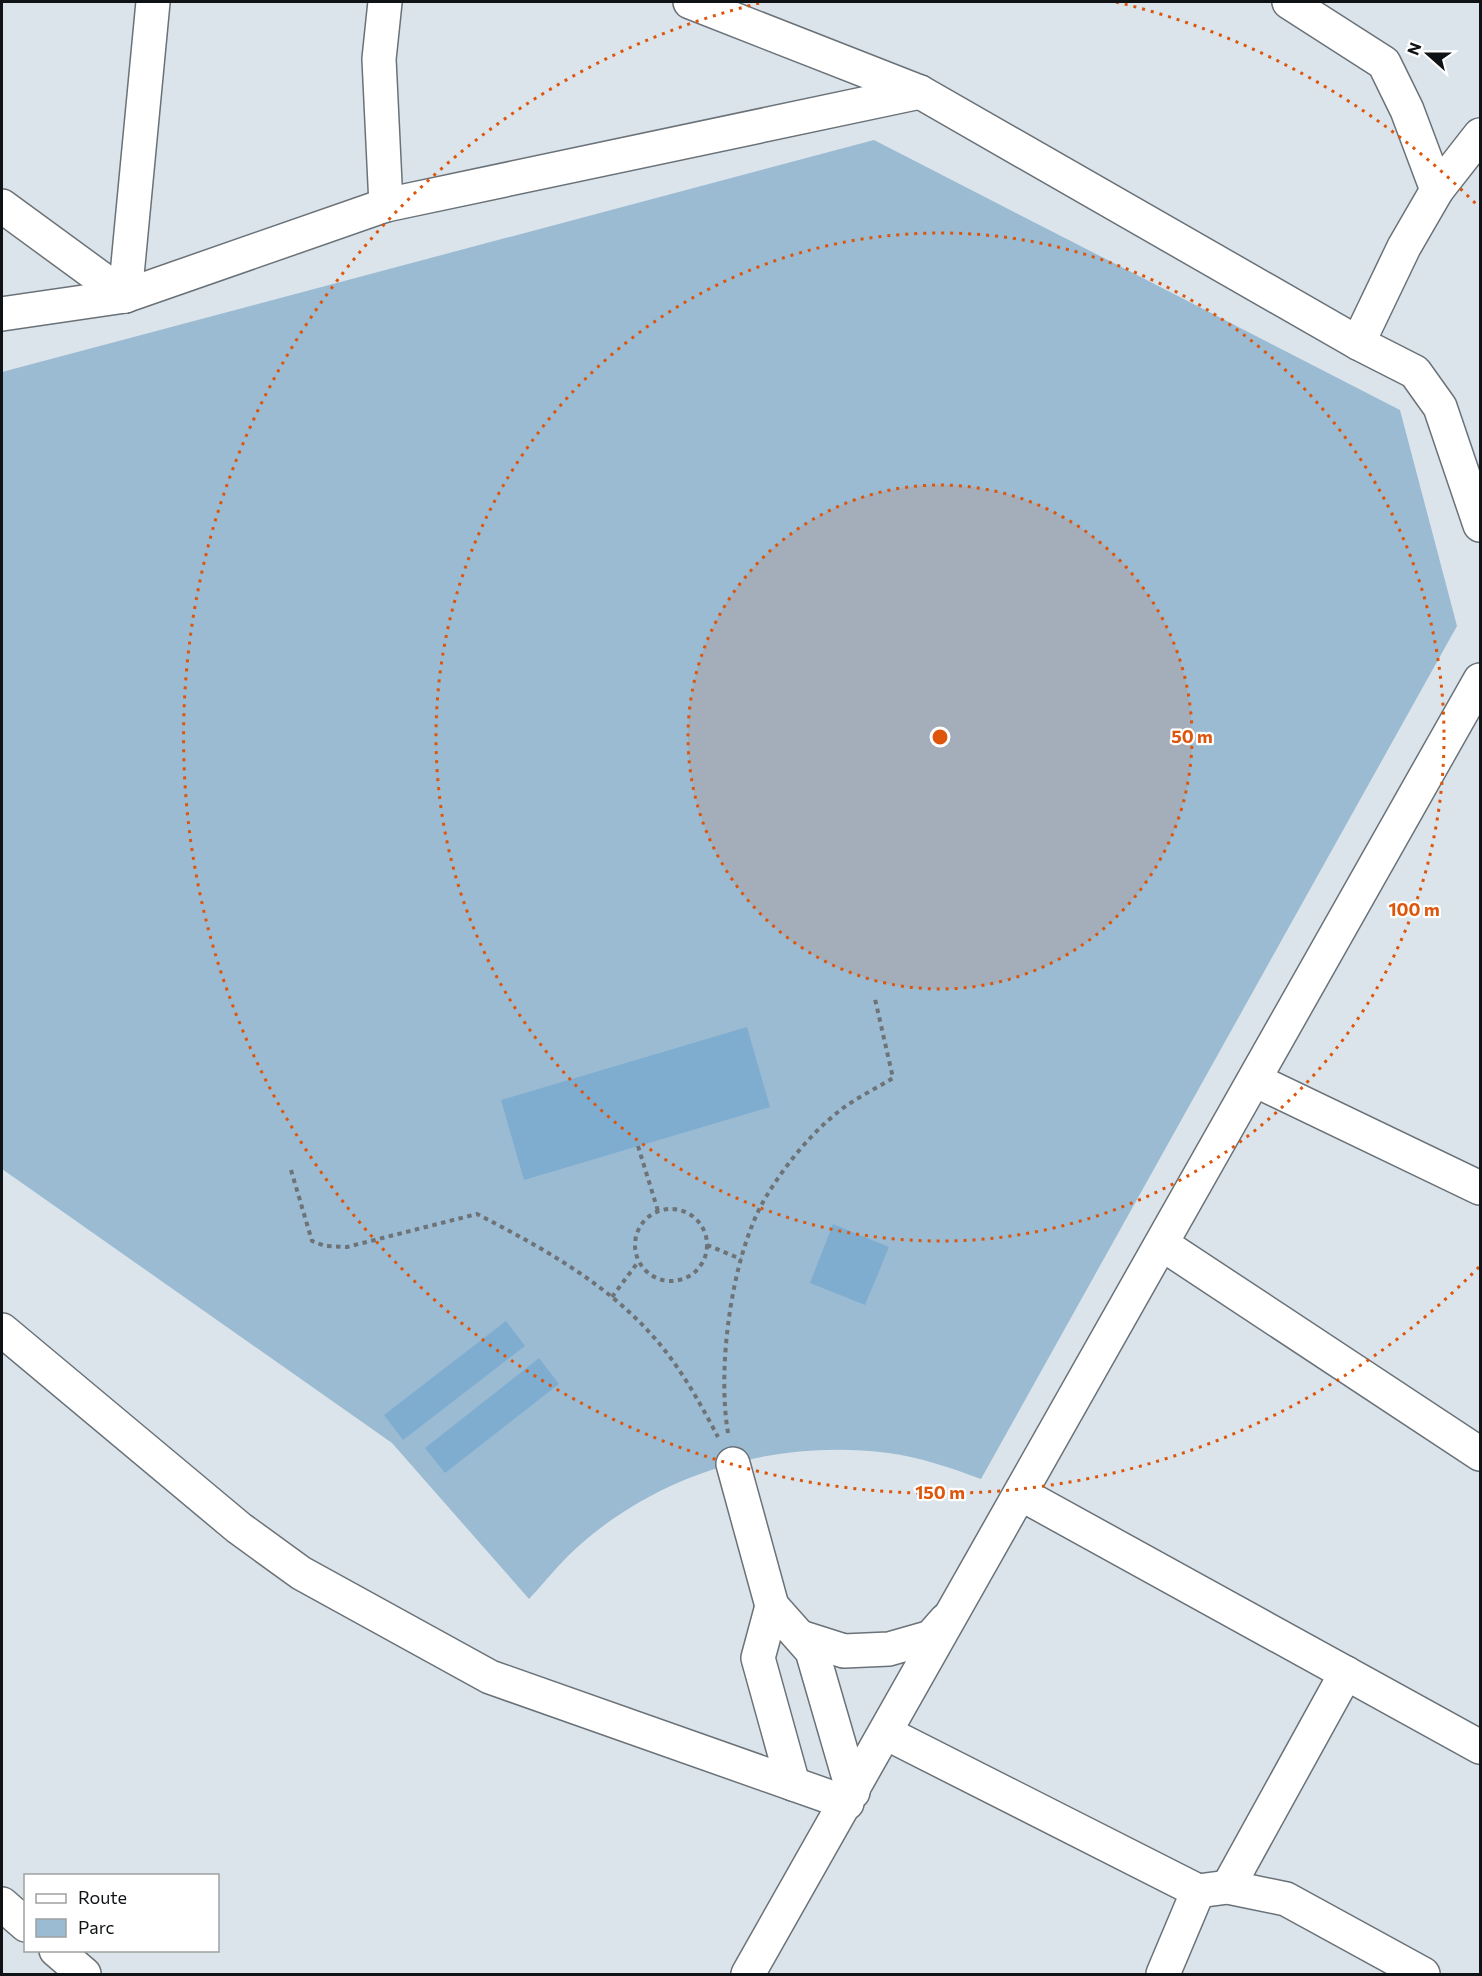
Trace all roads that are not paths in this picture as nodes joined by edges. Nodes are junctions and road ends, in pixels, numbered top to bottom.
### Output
1 (153, 2) edge
2 (385, 2) edge
3 (692, 2) edge
4 (1289, 2) edge
5 (920, 92) junction
6 (1480, 135) edge
7 (1437, 190) junction
8 (386, 205) junction
9 (2, 206) edge
10 (125, 296) junction
11 (2, 314) edge
12 (1358, 343) junction
13 (1480, 525) edge
14 (1480, 680) edge
15 (1255, 1080) junction
16 (1480, 1188) edge
17 (1162, 1244) junction
18 (2, 1330) edge
19 (1480, 1454) edge
20 (733, 1464) road end
21 (1021, 1494) junction
22 (772, 1606) junction
23 (956, 1610) junction
24 (800, 1637) junction
25 (1346, 1673) junction
26 (886, 1733) junction
27 (1480, 1747) edge
28 (793, 1784) junction
29 (850, 1798) junction
30 (1213, 1889) junction
31 (2, 1904) edge
32 (24, 1923) edge
33 (58, 1952) edge
34 (84, 1974) edge
35 (748, 1974) edge
36 (1163, 1974) edge
37 (1423, 1974) edge

1 - 10 main road
2 - 8 main road
3 - 5 main road
4 - 7 main road
5 - 8 main road
5 - 12 main road
6 - 7 main road
7 - 12 main road
8 - 10 main road
9 - 10 main road
10 - 11 main road
12 - 13 main road
14 - 15 main road
15 - 16 main road
15 - 17 main road
17 - 19 main road
17 - 21 main road
18 - 28 main road
20 - 22 main road
21 - 23 main road
21 - 25 main road
22 - 24 main road
22 - 28 main road
23 - 24 main road
23 - 26 main road
24 - 29 main road
25 - 27 main road
25 - 30 main road
26 - 29 main road
26 - 30 main road
28 - 29 main road
29 - 35 main road
30 - 36 main road
30 - 37 main road
31 - 32 main road
33 - 34 main road

